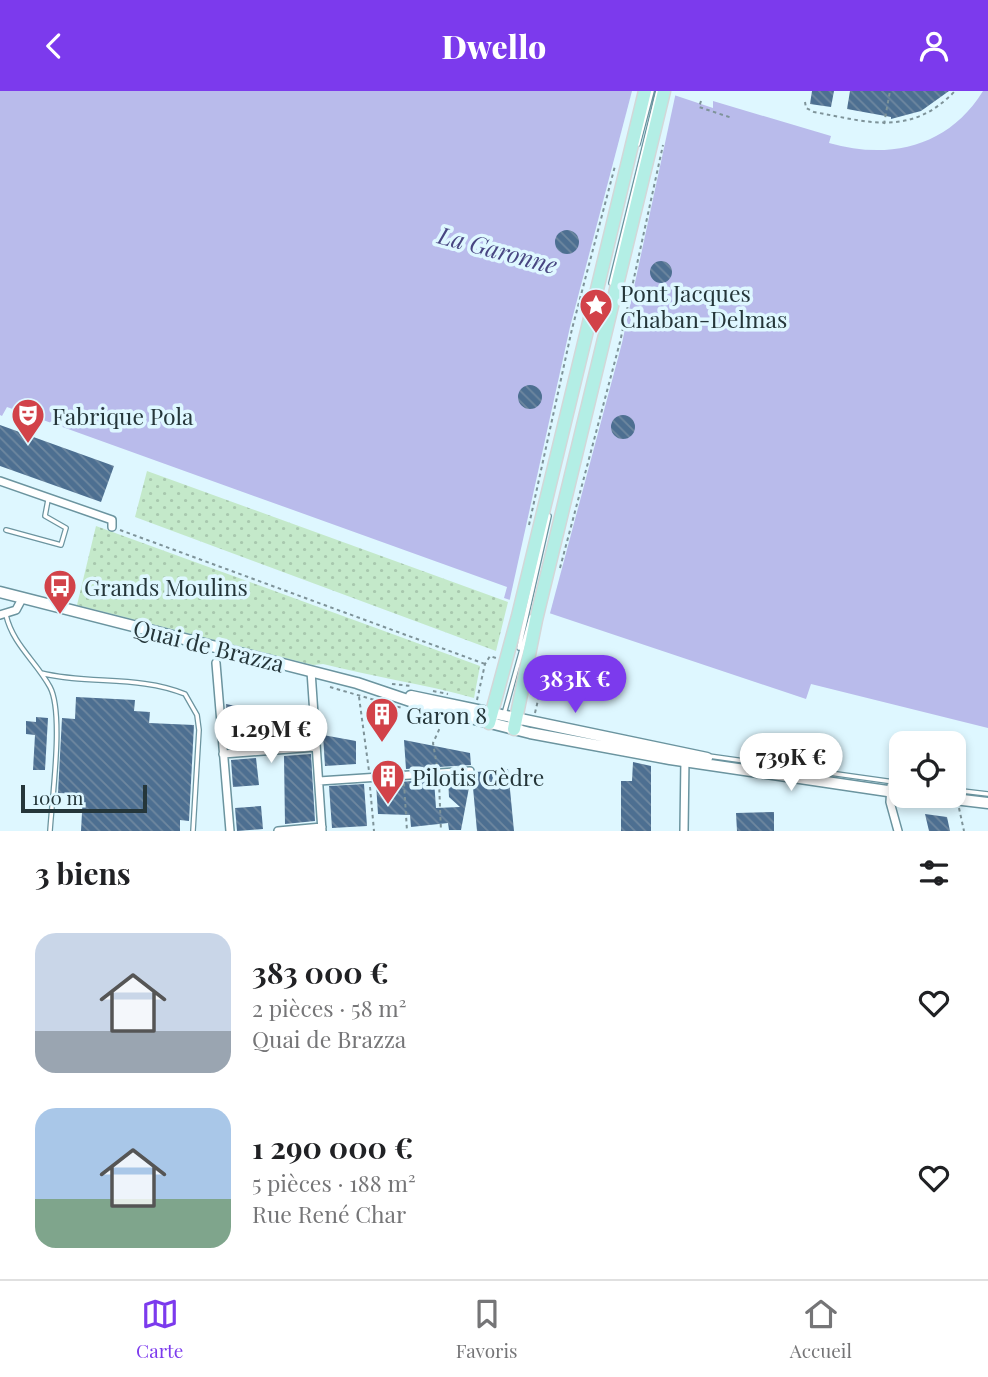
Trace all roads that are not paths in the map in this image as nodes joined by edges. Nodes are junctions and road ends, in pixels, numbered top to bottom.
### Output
1 (645, 91) edge
2 (652, 91) edge
3 (658, 91) edge
4 (664, 91) edge
5 (0, 481) edge
6 (49, 498) junction
7 (113, 527) road end
8 (6, 530) dead end
9 (0, 592) edge
10 (23, 597) junction
11 (3, 615) edge
12 (527, 618) junction
13 (216, 663) dead end
14 (311, 671) junction
15 (41, 673) junction
16 (502, 721) junction
17 (316, 747) junction
18 (223, 754) junction
19 (685, 763) junction
20 (470, 771) dead end
21 (318, 781) junction
22 (889, 790) edge
23 (966, 795) edge
24 (966, 799) edge
25 (966, 799) edge
26 (988, 801) edge
27 (896, 808) edge
28 (322, 829) edge
29 (50, 831) edge
30 (193, 831) edge
31 (230, 831) edge
32 (278, 831) edge
33 (684, 831) edge
34 (898, 831) edge

1 - 12 main road
2 - 12 lane
3 - 12 lane
4 - 12 main road
5 - 6 street
6 - 7 street
6 - 8 lane
9 - 10 main road, Quai de Brazza
10 - 11 street
10 - 14 main road, Quai de Brazza
11 - 15 lane
12 - 16 main road
12 - 16 main road
12 - 16 lane
13 - 18 street
14 - 16 main road, Quai de Brazza
14 - 17 street
15 - 29 lane
15 - 30 lane
16 - 19 main road, Quai de Brazza
16 - 19 main road, Quai de Brazza
17 - 18 street
17 - 21 street
18 - 31 street
19 - 22 main road, Quai de Brazza
19 - 33 street
20 - 21 street
21 - 28 street
23 - 26 main road
24 - 26 lane
25 - 26 main road
27 - 34 street
28 - 32 street

